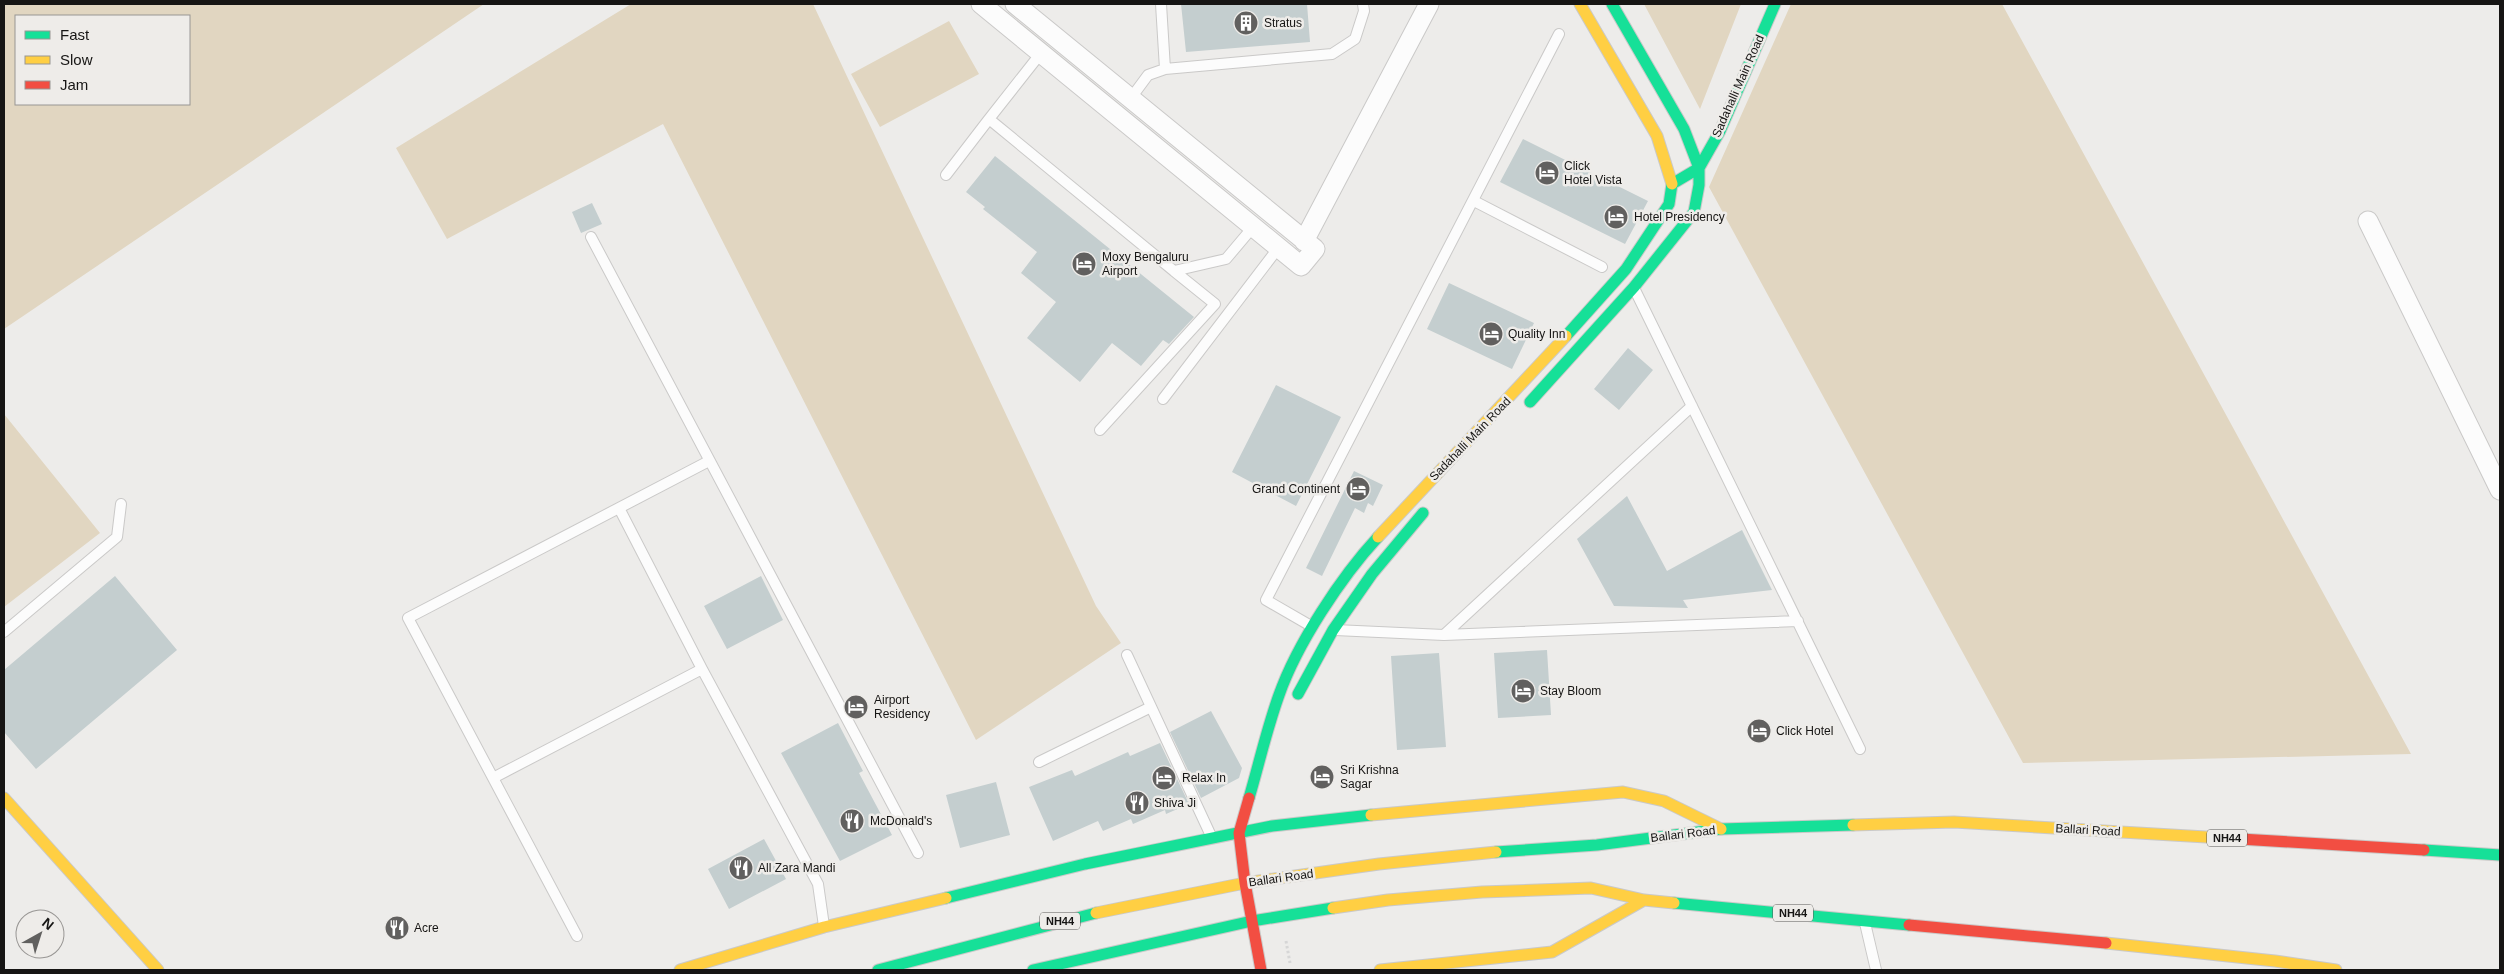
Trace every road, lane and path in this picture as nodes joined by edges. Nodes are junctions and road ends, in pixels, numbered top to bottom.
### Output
1 (981, 4) edge
2 (1015, 4) edge
3 (1161, 4) edge
4 (1363, 4) edge
5 (1429, 4) edge
6 (1580, 4) edge
7 (1612, 4) edge
8 (1775, 4) edge
9 (1559, 34) dead end
10 (1041, 53) junction
11 (1165, 69) junction
12 (1130, 98) junction
13 (989, 119) junction
14 (1698, 168) junction
15 (946, 175) dead end
16 (1672, 184) junction
17 (1474, 201) junction
18 (2368, 221) dead end
19 (1254, 226) junction
20 (591, 238) dead end
21 (1310, 245) junction
22 (1279, 247) junction
23 (1602, 267) dead end
24 (1174, 271) junction
25 (1634, 288) junction
26 (1215, 304) junction
27 (1228, 314) junction
28 (1562, 341) junction
29 (1576, 354) junction
30 (1163, 399) dead end
31 (1692, 406) junction
32 (1525, 408) dead end
33 (1100, 430) dead end
34 (710, 461) junction
35 (2500, 490) edge
36 (121, 504) dead end
37 (1431, 505) dead end
38 (619, 508) junction
39 (1798, 621) junction
40 (1312, 627) junction
41 (1333, 630) junction
42 (4, 632) edge
43 (1444, 635) junction
44 (1127, 655) dead end
45 (702, 669) junction
46 (1151, 706) junction
47 (1270, 731) junction
48 (1860, 749) dead end
49 (1039, 762) dead end
50 (493, 778) junction
51 (4, 798) edge
52 (4, 809) edge
53 (1721, 829) junction
54 (35, 833) junction
55 (1239, 833) junction
56 (1212, 839) junction
57 (918, 853) dead end
58 (2500, 855) edge
59 (1245, 883) junction
60 (1644, 900) junction
61 (1865, 919) junction
62 (1252, 921) junction
63 (824, 928) junction
64 (577, 936) dead end
65 (1286, 940) dead end
66 (1290, 963) dead end
67 (158, 970) edge
68 (680, 970) edge
69 (878, 970) edge
70 (1034, 970) edge
71 (1261, 970) edge
72 (1380, 970) edge
73 (1876, 970) edge
74 (2336, 970) edge

1 - 10 street
2 - 12 street
3 - 11 lane
4 - 11 lane
5 - 21 street
6 - 16 main road
7 - 14 main road
8 - 14 main road, Sadahalli Main Road
9 - 17 lane
10 - 13 lane
10 - 19 street
11 - 12 lane
12 - 21 street
13 - 15 lane
13 - 24 lane
14 - 16 main road, Sadahalli Main Road
14 - 25 main road, Sadahalli Main Road
16 - 28 main road, Sadahalli Main Road
17 - 23 lane
17 - 40 lane
18 - 35 street
19 - 22 street
19 - 24 lane
20 - 34 lane
21 - 22 street
22 - 27 lane
24 - 26 lane
25 - 29 main road, Sadahalli Main Road
25 - 31 lane
26 - 27 lane
26 - 33 lane
27 - 30 lane
28 - 29 main road
28 - 40 main road, Sadahalli Main Road
29 - 32 main road, Sadahalli Main Road
31 - 39 lane
31 - 43 lane
34 - 38 lane
34 - 57 lane
36 - 42 lane
37 - 41 main road, Sadahalli Main Road
38 - 45 lane
38 - 50 lane
39 - 43 lane
39 - 48 lane
40 - 41 lane
40 - 47 main road, Sadahalli Main Road
41 - 43 lane
41 - 47 main road, Sadahalli Main Road
44 - 46 lane
45 - 50 lane
45 - 63 lane
46 - 49 lane
46 - 56 lane
47 - 55 main road, Sadahalli Main Road
50 - 64 lane
51 - 54 main road
52 - 54 lane
53 - 55 main road
53 - 58 main road, Ballari Road / NH44
53 - 59 main road, Ballari Road / NH44
54 - 67 main road
55 - 56 main road
55 - 59 main road
56 - 63 main road
59 - 62 main road
59 - 69 main road, Ballari Road / NH44
60 - 61 main road, NH44
60 - 62 main road, NH44
60 - 72 main road
61 - 73 lane
61 - 74 main road, NH44
62 - 70 main road, NH44
62 - 71 main road
63 - 68 main road
65 - 66 path

